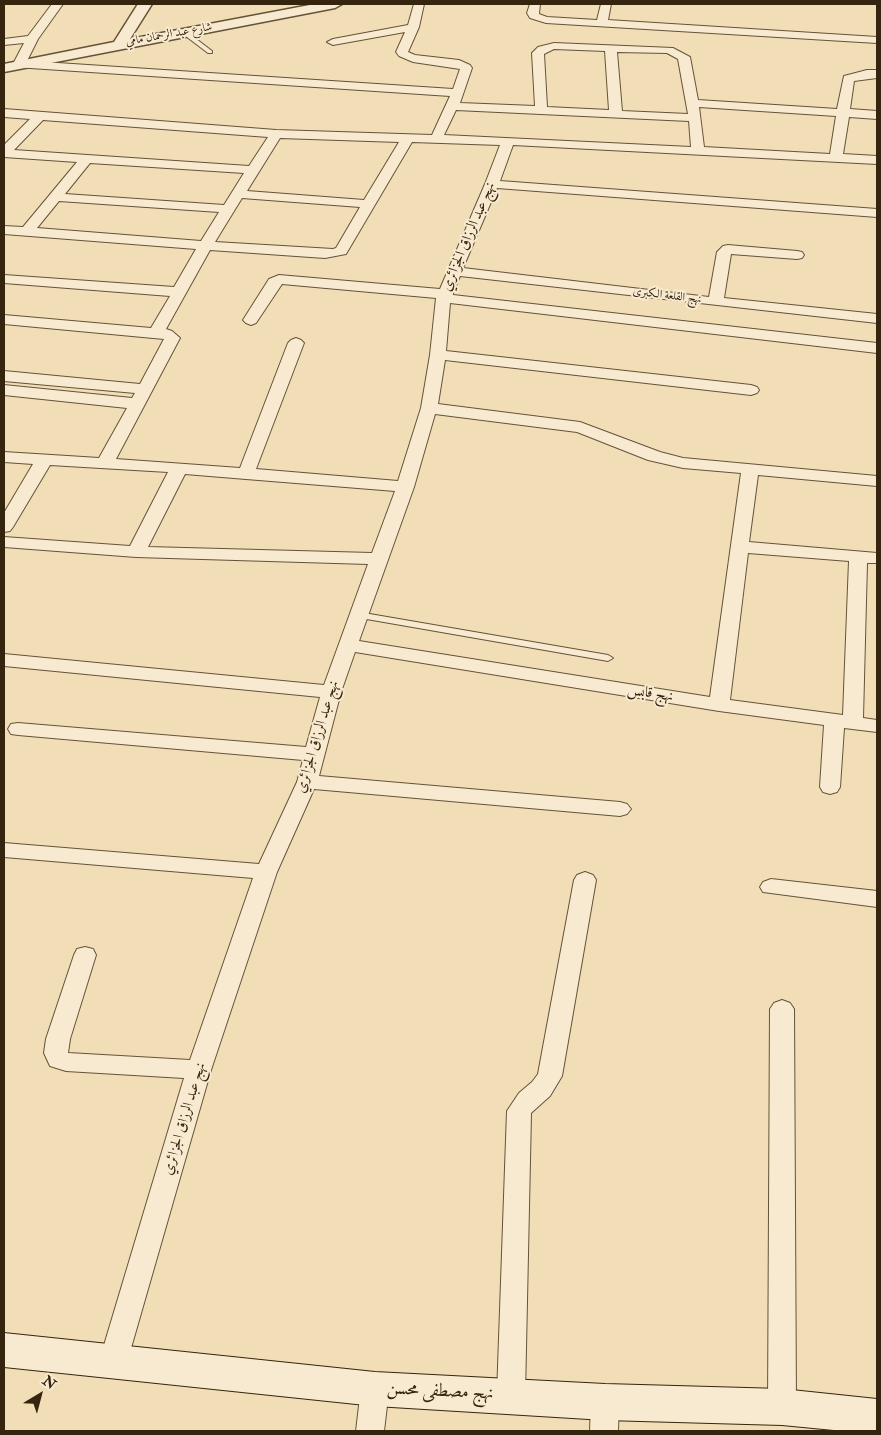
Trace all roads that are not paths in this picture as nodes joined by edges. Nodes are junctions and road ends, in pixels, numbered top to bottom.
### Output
1 (57, 4) edge
2 (145, 4) edge
3 (335, 4) edge
4 (419, 4) edge
5 (535, 4) edge
6 (606, 4) edge
7 (602, 23) junction
8 (413, 27) junction
9 (185, 32) junction
10 (32, 39) junction
11 (877, 40) edge
12 (4, 42) edge
13 (332, 42) dead end
14 (120, 44) junction
15 (611, 48) junction
16 (210, 52) dead end
17 (20, 64) junction
18 (4, 68) edge
19 (877, 74) edge
20 (458, 93) junction
21 (693, 103) junction
22 (452, 106) junction
23 (541, 110) junction
24 (842, 112) junction
25 (4, 113) edge
26 (616, 114) junction
27 (877, 115) edge
28 (39, 117) junction
29 (695, 118) junction
30 (276, 134) junction
31 (407, 139) junction
32 (436, 139) junction
33 (508, 141) junction
34 (698, 150) junction
35 (4, 153) edge
36 (836, 158) junction
37 (86, 160) junction
38 (877, 160) edge
39 (251, 170) junction
40 (492, 184) junction
41 (238, 194) junction
42 (57, 197) junction
43 (368, 204) junction
44 (229, 209) junction
45 (877, 212) edge
46 (4, 230) edge
47 (27, 232) junction
48 (205, 246) junction
49 (798, 255) dead end
50 (456, 270) junction
51 (4, 279) edge
52 (178, 292) junction
53 (444, 296) junction
54 (716, 302) junction
55 (877, 318) edge
56 (4, 320) edge
57 (251, 320) dead end
58 (156, 333) junction
59 (296, 343) dead end
60 (877, 348) edge
61 (438, 354) junction
62 (4, 376) edge
63 (4, 390) edge
64 (751, 390) dead end
65 (141, 397) junction
66 (429, 408) junction
67 (4, 457) edge
68 (44, 460) junction
69 (105, 463) junction
70 (179, 468) junction
71 (750, 470) junction
72 (246, 474) junction
73 (877, 481) edge
74 (405, 486) junction
75 (4, 527) edge
76 (4, 542) edge
77 (739, 547) junction
78 (136, 552) junction
79 (858, 556) junction
80 (877, 558) edge
81 (378, 560) junction
82 (358, 615) junction
83 (347, 645) junction
84 (608, 658) dead end
85 (4, 660) edge
86 (331, 692) junction
87 (719, 705) junction
88 (844, 722) junction
89 (877, 726) edge
90 (18, 729) dead end
91 (316, 754) junction
92 (307, 782) junction
93 (830, 787) dead end
94 (620, 809) dead end
95 (4, 850) edge
96 (266, 872) junction
97 (585, 880) dead end
98 (770, 887) dead end
99 (877, 899) edge
100 (85, 955) dead end
101 (782, 1009) dead end
102 (200, 1070) junction
103 (4, 1350) edge
104 (113, 1362) junction
105 (375, 1388) junction
106 (511, 1396) junction
107 (782, 1407) junction
108 (604, 1417) edge
109 (866, 1421) edge
110 (370, 1431) edge

1 - 10 street
2 - 14 street
3 - 9 street, شارع عبد الرحمان مامي
4 - 8 street
5 - 7 street
6 - 7 street
7 - 11 street
8 - 13 street
8 - 20 street
9 - 14 street, شارع عبد الرحمان مامي
9 - 16 lane
10 - 12 street
10 - 17 street
14 - 17 street, شارع عبد الرحمان مامي
15 - 21 street
15 - 23 street
15 - 26 street
17 - 18 street, شارع عبد الرحمان مامي
17 - 20 street
19 - 24 street
20 - 22 street
21 - 24 street
21 - 29 street
22 - 23 street
22 - 32 street
23 - 26 street
24 - 27 street
24 - 36 street
25 - 28 street
26 - 29 street
28 - 30 street
28 - 35 street
29 - 34 street
30 - 31 street
30 - 39 street
31 - 32 street
31 - 43 street
32 - 33 street
33 - 34 street
33 - 40 street, نهج عبد الرزاق الجزائري
34 - 36 street
35 - 37 street
36 - 38 street
37 - 39 street
37 - 42 street
39 - 41 street
40 - 45 street
40 - 50 street, نهج عبد الرزاق الجزائري
41 - 43 street
41 - 44 street
42 - 44 street
42 - 47 street
43 - 48 street
44 - 48 street
46 - 47 street
47 - 48 street
48 - 52 street
49 - 54 street
50 - 53 street, نهج عبد الرزاق الجزائري
50 - 54 street, نهج القلعة الكبرى
51 - 52 street
52 - 58 street
53 - 57 street
53 - 60 street
53 - 61 street, نهج عبد الرزاق الجزائري
54 - 55 street, نهج القلعة الكبرى
56 - 58 street
58 - 65 street
59 - 72 street
61 - 64 street
61 - 66 street, نهج عبد الرزاق الجزائري
62 - 65 street
63 - 65 street
65 - 69 street
66 - 71 street
66 - 74 street, نهج عبد الرزاق الجزائري
67 - 68 street
68 - 69 street
68 - 75 street
69 - 70 street
70 - 72 street
70 - 78 street
71 - 73 street
71 - 77 street
72 - 74 street
74 - 81 street, نهج عبد الرزاق الجزائري
76 - 78 street
77 - 79 street
77 - 87 street
78 - 81 street
79 - 80 street
79 - 88 street
81 - 82 street, نهج عبد الرزاق الجزائري
82 - 83 street, نهج عبد الرزاق الجزائري
82 - 84 lane
83 - 86 street, نهج عبد الرزاق الجزائري
83 - 87 street, نهج قابس
85 - 86 street
86 - 91 street, نهج عبد الرزاق الجزائري
87 - 88 street, نهج قابس
88 - 89 street, نهج قابس
88 - 93 street
90 - 91 street
91 - 92 street, نهج عبد الرزاق الجزائري
92 - 94 street
92 - 96 street, نهج عبد الرزاق الجزائري
95 - 96 street
96 - 102 street, نهج عبد الرزاق الجزائري
97 - 106 street
98 - 99 street
100 - 102 street
101 - 107 street
102 - 104 street, نهج عبد الرزاق الجزائري
103 - 104 main road, نهج مصطفى محسن
104 - 105 main road, نهج مصطفى محسن
105 - 106 main road, نهج مصطفى محسن
105 - 110 street
106 - 108 main road, نهج مصطفى محسن
107 - 108 main road, نهج مصطفى محسن
107 - 109 main road, نهج مصطفى محسن

